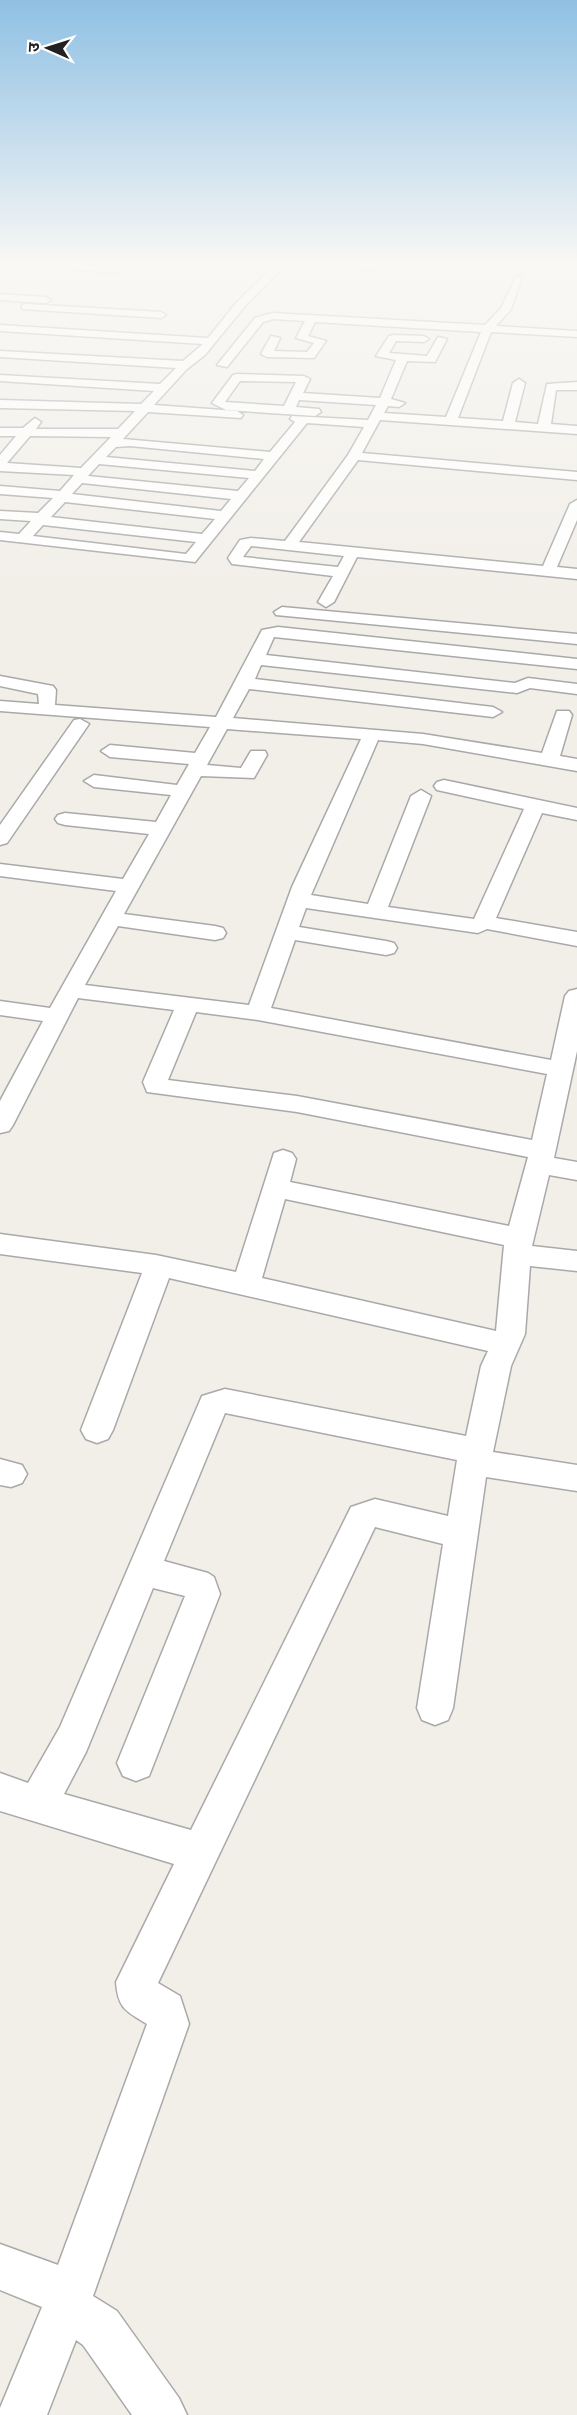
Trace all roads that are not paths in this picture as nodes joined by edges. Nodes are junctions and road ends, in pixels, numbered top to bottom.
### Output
1 (47, 374) edge
2 (177, 374) edge
3 (276, 374) edge
4 (396, 374) edge
5 (464, 374) edge
6 (0, 378) edge
7 (273, 378) junction
8 (519, 383) dead end
9 (576, 383) edge
10 (364, 384) dead end
11 (164, 388) junction
12 (0, 389) edge
13 (60, 391) junction
14 (296, 396) junction
15 (358, 400) junction
16 (384, 402) junction
17 (0, 404) edge
18 (415, 404) dead end
19 (48, 405) junction
20 (145, 408) junction
21 (288, 411) junction
22 (309, 416) junction
23 (0, 419) edge
24 (37, 420) junction
25 (374, 420) junction
26 (451, 421) junction
27 (508, 425) junction
28 (544, 427) junction
29 (577, 430) edge
30 (0, 432) edge
31 (28, 433) junction
32 (119, 438) junction
33 (264, 439) dead end
34 (287, 441) junction
35 (0, 448) edge
36 (15, 448) junction
37 (33, 448) dead end
38 (84, 450) dead end
39 (275, 456) junction
40 (354, 456) junction
41 (0, 463) edge
42 (0, 467) edge
43 (82, 475) junction
44 (260, 475) junction
45 (577, 476) edge
46 (0, 490) edge
47 (63, 496) junction
48 (242, 496) junction
49 (577, 504) edge
50 (0, 515) edge
51 (226, 516) junction
52 (41, 519) junction
53 (0, 536) edge
54 (23, 538) junction
55 (206, 539) junction
56 (290, 545) junction
57 (354, 550) junction
58 (548, 571) junction
59 (342, 572) junction
60 (577, 574) edge
61 (326, 602) dead end
62 (271, 632) junction
63 (577, 639) edge
64 (256, 659) junction
65 (577, 664) edge
66 (0, 681) edge
67 (244, 683) junction
68 (577, 689) edge
69 (47, 703) junction
70 (0, 704) edge
71 (104, 705) dead end
72 (563, 715) dead end
73 (222, 722) junction
74 (80, 723) dead end
75 (372, 734) junction
76 (475, 748) junction
77 (110, 752) dead end
78 (258, 755) dead end
79 (549, 760) junction
80 (198, 765) junction
81 (577, 765) edge
82 (94, 781) dead end
83 (444, 786) dead end
84 (183, 791) junction
85 (421, 796) dead end
86 (536, 804) junction
87 (577, 814) edge
88 (65, 819) dead end
89 (162, 829) junction
90 (0, 839) edge
91 (0, 870) edge
92 (129, 886) junction
93 (298, 900) junction
94 (375, 912) junction
95 (111, 920) junction
96 (483, 922) junction
97 (287, 932) junction
98 (215, 933) dead end
99 (577, 939) edge
100 (386, 948) dead end
101 (71, 990) junction
102 (577, 996) edge
103 (188, 1004) junction
104 (0, 1008) edge
105 (258, 1013) junction
106 (57, 1016) junction
107 (560, 1069) junction
108 (565, 1103) edge
109 (0, 1125) edge
110 (541, 1157) junction
111 (283, 1160) dead end
112 (577, 1171) edge
113 (274, 1188) junction
114 (0, 1245) edge
115 (518, 1247) junction
116 (577, 1261) edge
117 (159, 1266) junction
118 (246, 1285) junction
119 (505, 1344) junction
120 (97, 1430) dead end
121 (474, 1456) junction
122 (577, 1478) edge
123 (462, 1534) junction
124 (145, 1571) junction
125 (435, 1708) dead end
126 (136, 1763) dead end
127 (0, 1792) edge
128 (37, 1804) junction
129 (200, 1852) junction
130 (0, 2267) edge
131 (68, 2299) junction
132 (22, 2415) edge
133 (162, 2415) edge

1 - 11 street
2 - 11 street
3 - 7 street
4 - 16 street
5 - 26 street
6 - 11 street
7 - 14 street
7 - 21 street
8 - 27 street
9 - 28 street
10 - 15 street
11 - 13 street
11 - 20 street
12 - 13 street
13 - 19 street
14 - 15 street
14 - 21 street
15 - 16 street
16 - 18 street
16 - 25 street
17 - 19 street
19 - 20 street
19 - 24 street
20 - 22 street
20 - 32 street
21 - 22 street
22 - 25 street
22 - 34 street
23 - 24 street
24 - 31 street
24 - 32 street
25 - 26 street
25 - 40 street
26 - 27 street
27 - 28 street
28 - 29 street
30 - 31 street
31 - 32 street
31 - 36 street
32 - 38 street
32 - 39 street
32 - 43 street
32 - 44 street
33 - 34 street
34 - 39 street
35 - 36 street
36 - 37 street
36 - 41 street
39 - 44 street
40 - 45 street
40 - 56 street
42 - 43 street
43 - 47 street
43 - 48 street
44 - 48 street
46 - 47 street
47 - 51 street
47 - 52 street
48 - 51 street
49 - 58 street
50 - 52 street
51 - 55 street
52 - 54 street
52 - 55 street
53 - 54 street
54 - 55 street
56 - 57 street
56 - 59 street
57 - 58 street
57 - 59 street
58 - 60 street
59 - 61 street
62 - 63 street
62 - 64 street
62 - 65 street
64 - 67 street
64 - 68 street
66 - 69 street
67 - 73 street
67 - 76 street
69 - 70 street
69 - 71 street
70 - 73 street
72 - 79 street
73 - 75 street
73 - 80 street
74 - 90 street
75 - 76 street
75 - 93 street
76 - 79 street
77 - 80 street
78 - 80 street
79 - 81 street
80 - 84 street
82 - 84 street
83 - 86 street
84 - 89 street
85 - 94 street
86 - 87 street
86 - 96 street
88 - 89 street
89 - 92 street
91 - 92 street
92 - 95 street
93 - 94 street
93 - 97 street
94 - 96 street
95 - 98 street
95 - 101 street
96 - 99 street
97 - 100 street
97 - 105 street
101 - 103 street
101 - 106 street
102 - 107 street
103 - 105 street
103 - 110 street
104 - 106 street
105 - 107 street
106 - 109 street
107 - 108 street
108 - 110 street
110 - 112 street
110 - 115 street
111 - 113 street
113 - 115 street
113 - 118 street
114 - 117 street
115 - 116 street
115 - 119 street
117 - 118 street
117 - 120 street
118 - 119 street
119 - 121 street
121 - 122 street
121 - 123 street
121 - 124 street
123 - 125 street
123 - 129 street
124 - 126 street
124 - 128 street
127 - 128 street
128 - 129 street
129 - 131 street
130 - 131 street
131 - 132 street
131 - 133 street

